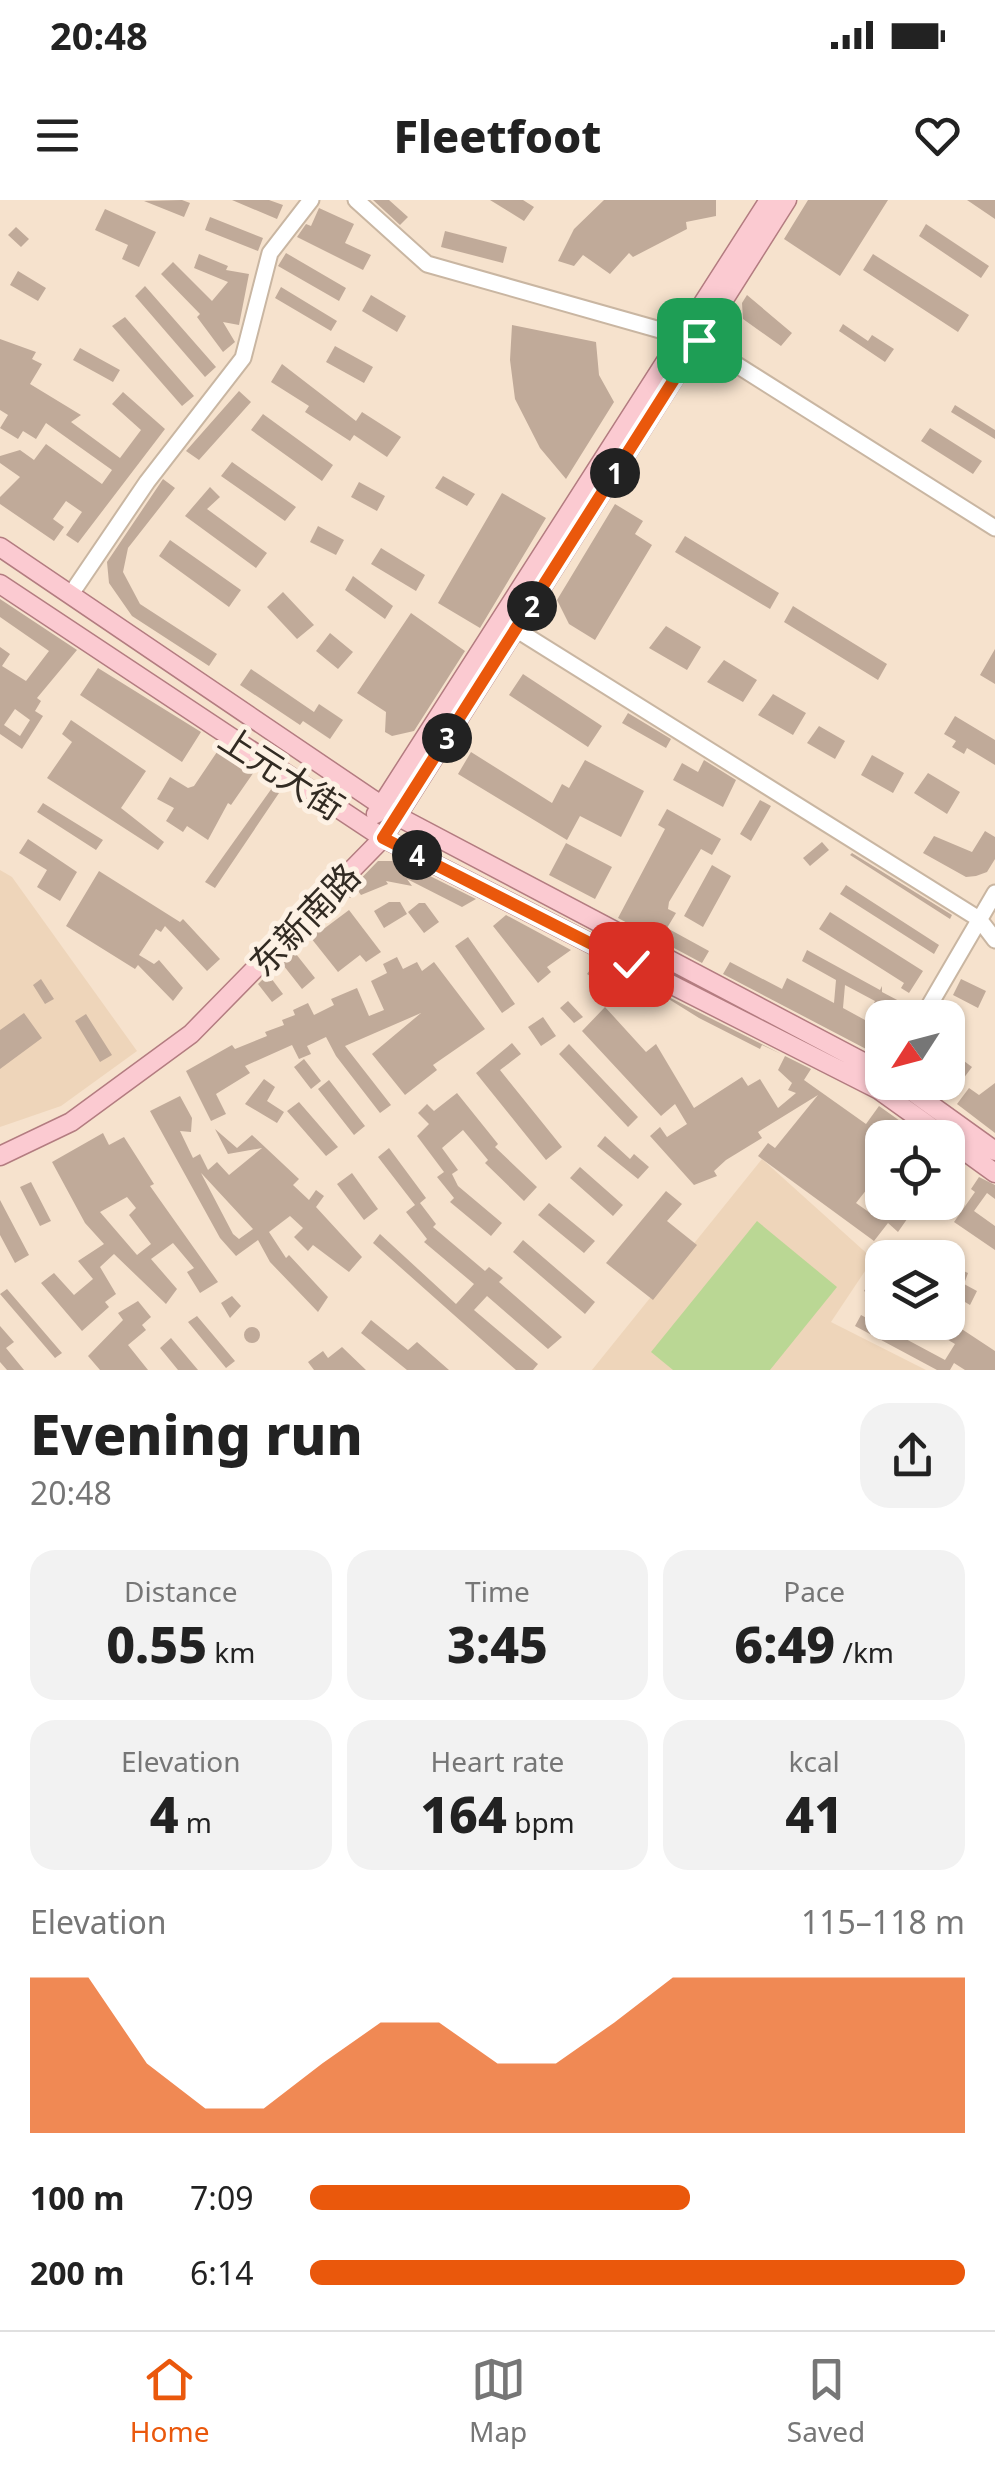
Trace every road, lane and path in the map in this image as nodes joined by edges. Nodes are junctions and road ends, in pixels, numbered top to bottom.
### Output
1 (311, 200) edge
2 (356, 200) edge
3 (769, 200) edge
4 (787, 200) edge
5 (691, 338) junction
6 (995, 528) edge
7 (0, 548) edge
8 (0, 584) edge
9 (71, 594) junction
10 (517, 630) junction
11 (390, 811) junction
12 (367, 827) junction
13 (383, 838) junction
14 (995, 893) edge
15 (979, 919) junction
16 (995, 940) edge
17 (932, 1000) edge
18 (865, 1073) edge
19 (865, 1074) edge
20 (903, 1100) edge
21 (924, 1100) edge
22 (925, 1120) edge
23 (965, 1152) edge
24 (995, 1152) edge
25 (0, 1156) edge
26 (995, 1173) edge

1 - 9 street
2 - 5 street
3 - 5 main road, 东新南路
4 - 5 main road, 东新南路
5 - 6 street
5 - 10 main road, 东新南路
5 - 11 main road, 东新南路
7 - 9 main road, 上元大街
8 - 12 main road, 上元大街
9 - 11 main road, 上元大街
10 - 11 main road, 东新南路
10 - 15 street
11 - 12 main road, 东新南路
11 - 13 main road, 东新南路
11 - 18 main road, 上元大街
12 - 13 main road, 上元大街
13 - 19 main road, 上元大街
13 - 25 main road, 东新南路
14 - 15 street
15 - 16 street
15 - 17 street
20 - 22 main road, 上元大街
21 - 24 main road
23 - 26 main road, 上元大街

